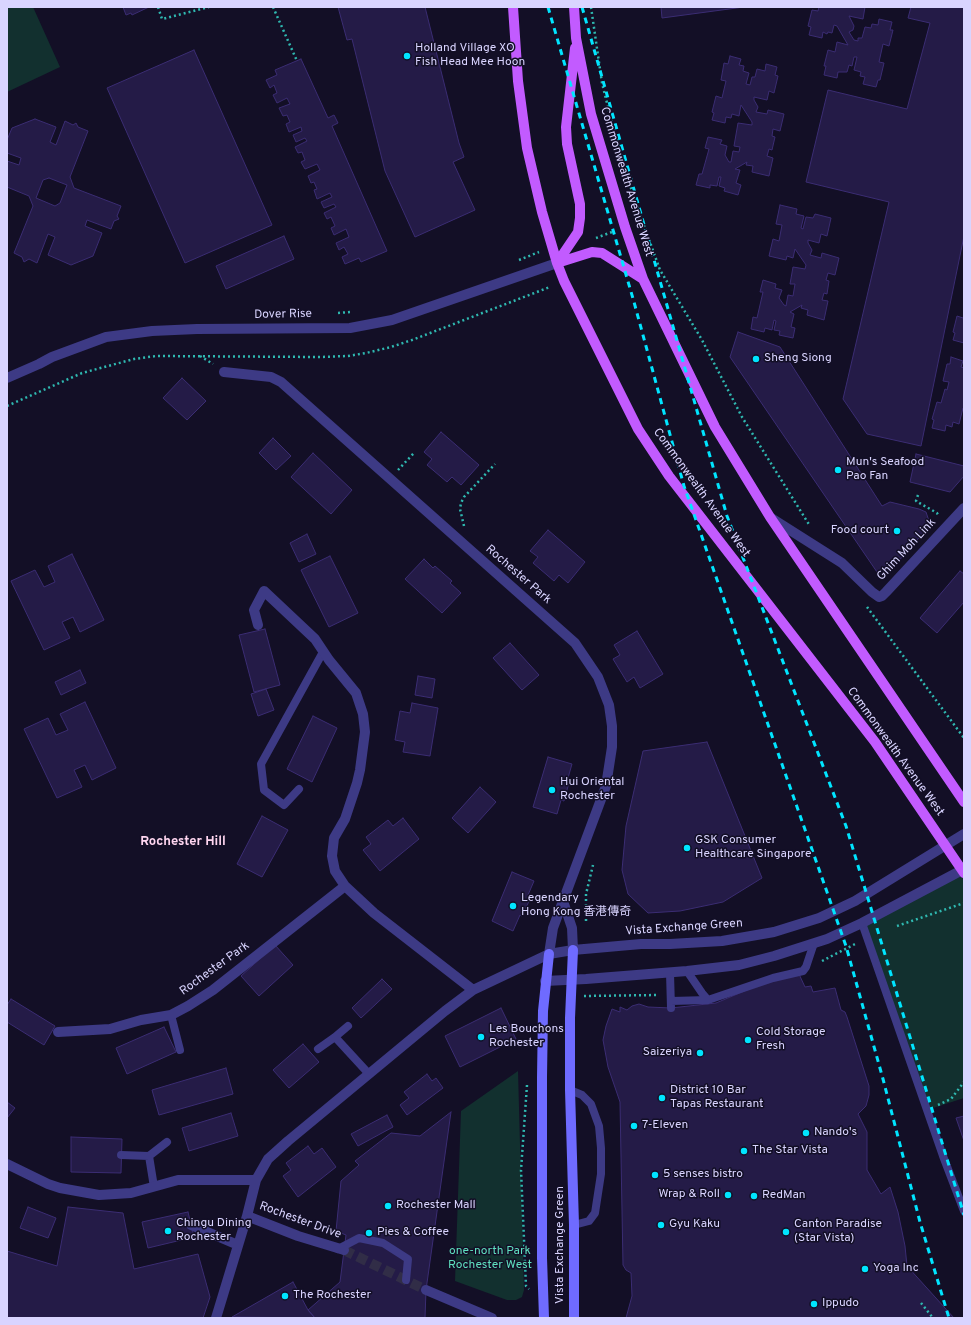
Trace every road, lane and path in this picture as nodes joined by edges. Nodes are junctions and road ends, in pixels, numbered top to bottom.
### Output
1 (158, 7) edge
2 (208, 7) edge
3 (273, 7) edge
4 (513, 7) edge
5 (574, 7) edge
6 (591, 7) edge
7 (576, 38) junction
8 (297, 61) dead end
9 (539, 252) dead end
10 (518, 260) dead end
11 (557, 263) junction
12 (643, 279) junction
13 (550, 286) dead end
14 (352, 312) dead end
15 (331, 313) dead end
16 (224, 372) dead end
17 (7, 378) edge
18 (7, 406) edge
19 (414, 453) dead end
20 (495, 464) dead end
21 (390, 479) junction
22 (964, 508) edge
23 (770, 517) junction
24 (812, 529) dead end
25 (469, 550) junction
26 (865, 603) dead end
27 (258, 625) dead end
28 (324, 652) junction
29 (964, 738) edge
30 (299, 789) dead end
31 (964, 802) edge
32 (964, 834) edge
33 (945, 846) junction
34 (963, 871) edge
35 (345, 886) junction
36 (563, 901) junction
37 (964, 904) edge
38 (862, 923) junction
39 (897, 926) dead end
40 (814, 943) junction
41 (573, 950) junction
42 (549, 954) junction
43 (687, 971) junction
44 (670, 972) junction
45 (573, 979) junction
46 (545, 981) junction
47 (473, 990) junction
48 (708, 1000) junction
49 (171, 1015) junction
50 (348, 1026) dead end
51 (58, 1032) dead end
52 (335, 1037) junction
53 (318, 1049) dead end
54 (180, 1050) dead end
55 (370, 1074) junction
56 (527, 1077) dead end
57 (964, 1082) edge
58 (570, 1090) junction
59 (927, 1110) junction
60 (167, 1142) dead end
61 (122, 1155) dead end
62 (149, 1156) junction
63 (7, 1164) edge
64 (256, 1180) junction
65 (154, 1187) junction
66 (964, 1211) edge
67 (247, 1216) junction
68 (192, 1225) dead end
69 (574, 1225) junction
70 (238, 1245) junction
71 (341, 1249) joint
72 (406, 1280) dead end
73 (426, 1290) tunnel mouth
74 (921, 1303) dead end
75 (544, 1314) edge
76 (216, 1318) edge
77 (492, 1318) edge
78 (574, 1318) edge
79 (933, 1318) edge

1 - 2 path
3 - 8 path
4 - 11 main road, Commonwealth Avenue West
5 - 7 main road, Commonwealth Avenue West
6 - 24 path
7 - 11 main road
7 - 12 main road, Commonwealth Avenue West
9 - 10 path
11 - 12 main road
11 - 17 street, Dover Rise
11 - 33 main road, Commonwealth Avenue West
12 - 23 main road, Commonwealth Avenue West
13 - 18 path
14 - 15 path
16 - 21 street, Rochester Park
19 - 21 path
20 - 25 path
21 - 25 street, Rochester Park
22 - 23 street, Ghim Moh Link
23 - 31 main road, Commonwealth Avenue West
25 - 36 street, Rochester Park
26 - 29 path
27 - 28 street
28 - 30 lane
28 - 35 street
32 - 33 street, Vista Exchange Green
33 - 34 main road, Commonwealth Avenue West
33 - 41 street, Vista Exchange Green
34 - 38 street
35 - 47 street
35 - 49 street, Rochester Park
36 - 41 street
36 - 42 street, Rochester Park
37 - 39 path
38 - 40 street
38 - 59 lane
40 - 43 street
40 - 48 lane
41 - 42 street, Vista Exchange Green
41 - 45 street, Vista Exchange Green
42 - 46 street, Vista Exchange Green
42 - 47 street
43 - 44 street
43 - 48 lane
44 - 45 street
44 - 48 lane
45 - 46 street
45 - 58 street, Vista Exchange Green
46 - 75 street, Vista Exchange Green
47 - 55 street
49 - 51 street, Rochester Park
49 - 54 lane
50 - 52 lane
52 - 53 lane
52 - 55 lane
55 - 64 street
56 - 75 path
57 - 59 path
58 - 69 street, Vista Exchange Green
58 - 69 lane
59 - 66 lane
60 - 62 lane
61 - 62 lane
62 - 65 lane
63 - 65 street
64 - 65 street
64 - 67 street
67 - 70 street
67 - 71 street, Rochester Drive
68 - 70 street
69 - 78 street, Vista Exchange Green
70 - 76 street
71 - 72 lane
73 - 77 street
74 - 79 path

